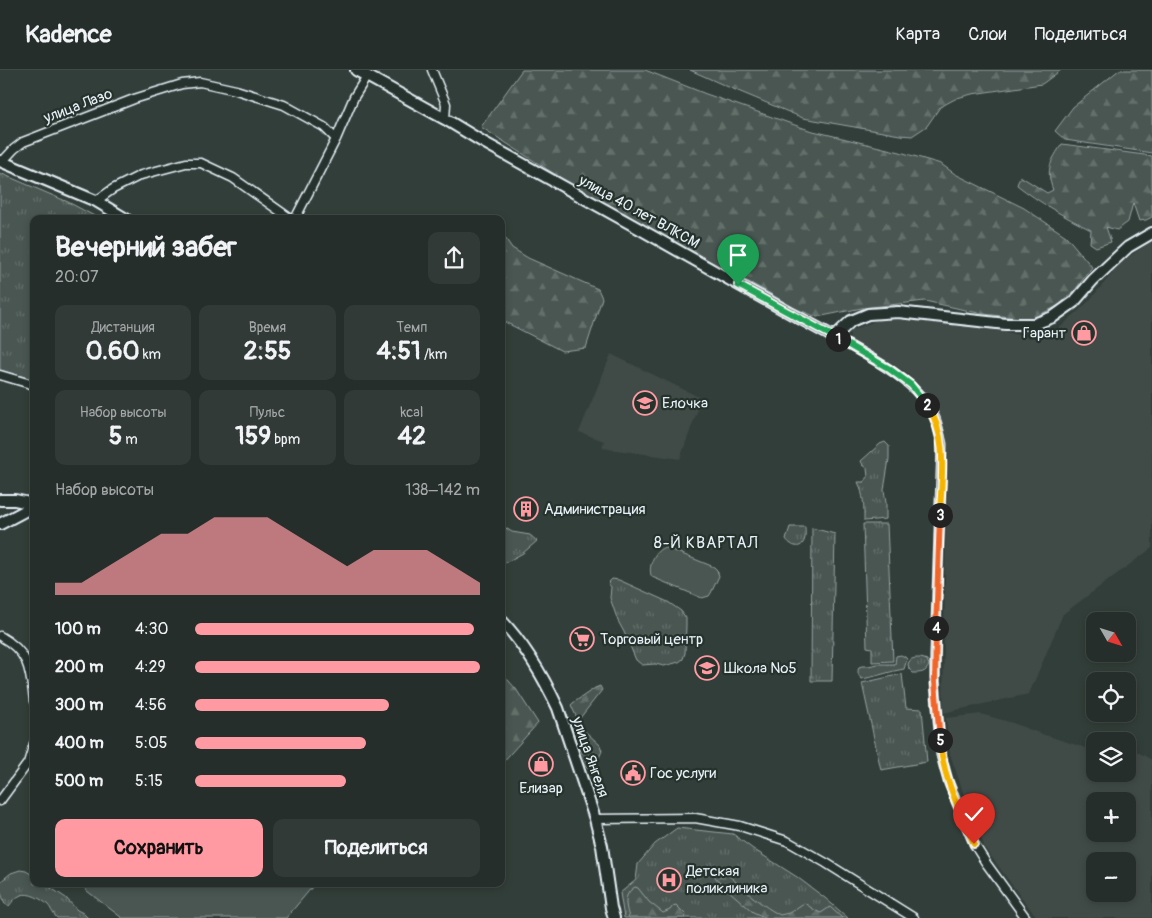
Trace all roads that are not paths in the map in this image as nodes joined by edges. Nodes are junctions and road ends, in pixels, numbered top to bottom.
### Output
1 (356, 70) edge
2 (432, 70) edge
3 (367, 76) junction
4 (445, 120) junction
5 (336, 139) junction
6 (1, 162) edge
7 (96, 201) junction
8 (119, 215) edge
9 (285, 215) edge
10 (297, 215) edge
11 (1152, 233) edge
12 (834, 337) junction
13 (0, 375) edge
14 (30, 384) edge
15 (0, 500) edge
16 (30, 504) edge
17 (30, 507) edge
18 (0, 524) edge
19 (505, 624) edge
20 (0, 636) edge
21 (30, 676) edge
22 (30, 757) edge
23 (0, 801) edge
24 (595, 818) junction
25 (614, 918) edge
26 (914, 918) edge
27 (1026, 918) edge

1 - 3 street, улица 40 лет ВЛКСМ
2 - 4 street
3 - 4 street, улица 40 лет ВЛКСМ
3 - 5 street
4 - 12 street, улица 40 лет ВЛКСМ
5 - 6 street, улица Лазо
5 - 10 street
6 - 7 street
7 - 8 street
7 - 9 street
11 - 12 street
12 - 27 street, улица 40 лет ВЛКСМ
13 - 14 street
15 - 16 street
17 - 18 street
19 - 24 street, улица Янгеля
20 - 21 street
22 - 23 street
24 - 25 street, улица Янгеля
24 - 26 street

